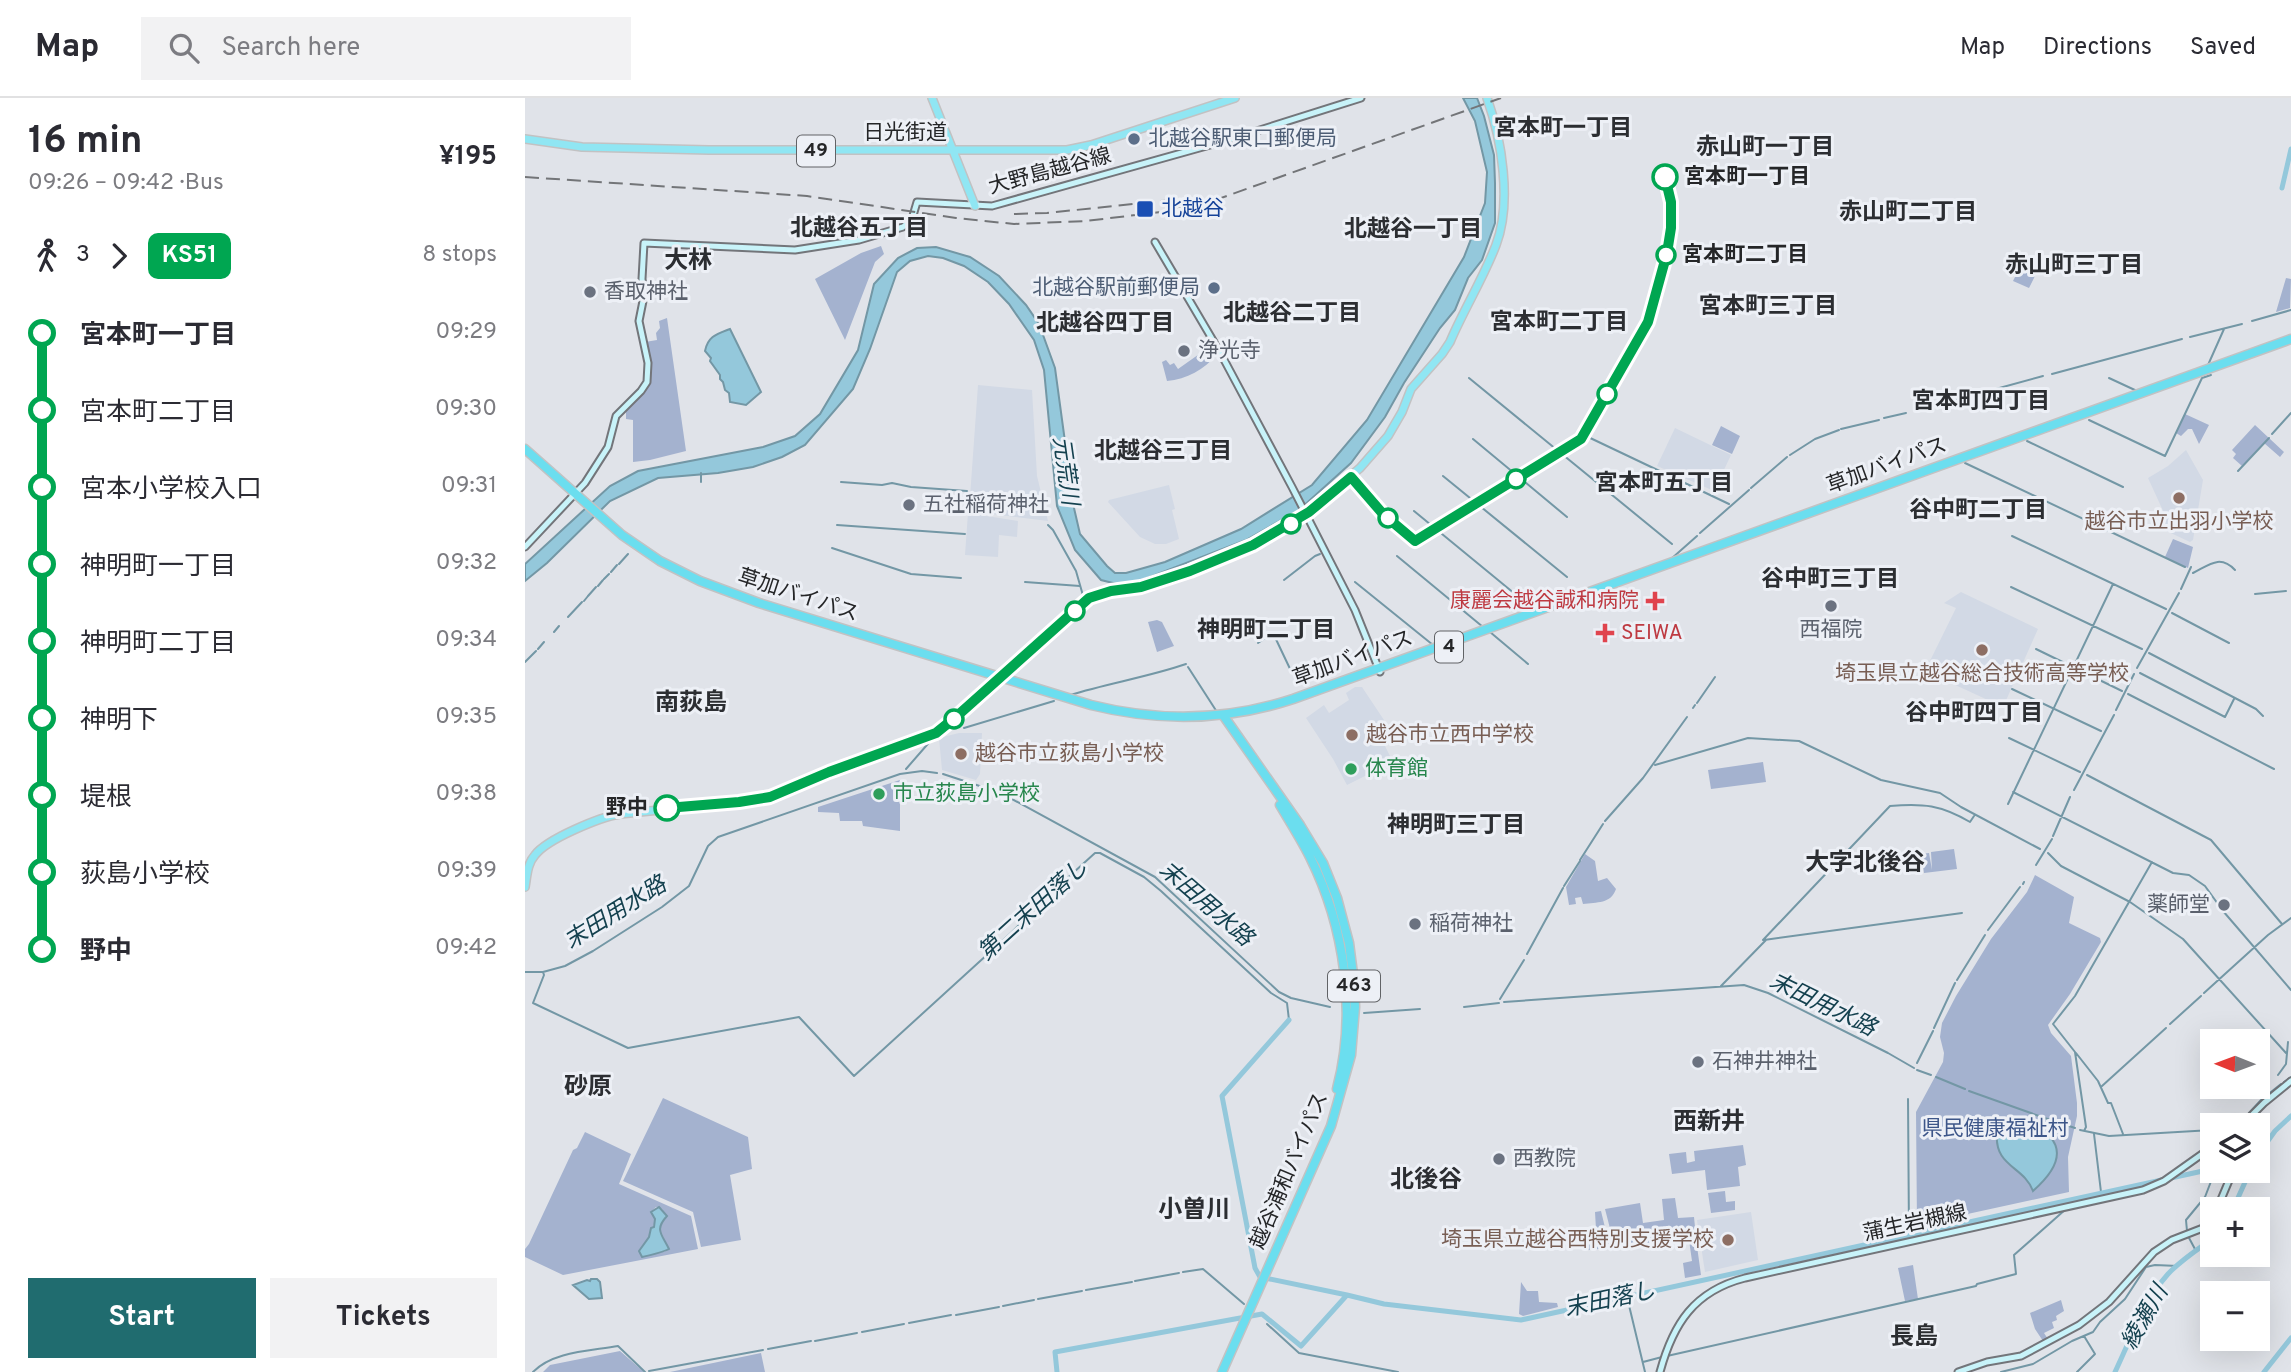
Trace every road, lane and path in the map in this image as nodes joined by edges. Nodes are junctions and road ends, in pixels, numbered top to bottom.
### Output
1 (929, 98) edge
2 (1235, 98) edge
3 (1361, 98) edge
4 (1487, 98) edge
5 (525, 139) edge
6 (951, 151) junction
7 (973, 206) junction
8 (1155, 242) dead end
9 (2291, 341) edge
10 (525, 451) edge
11 (576, 497) junction
12 (1305, 513) junction
13 (525, 547) edge
14 (1379, 670) junction
15 (999, 679) junction
16 (1222, 717) junction
17 (1316, 856) dead end
18 (525, 887) edge
19 (1330, 906) junction
20 (2291, 1082) edge
21 (2254, 1113) edge
22 (2200, 1156) edge
23 (2200, 1229) edge
24 (1219, 1372) edge
25 (1660, 1372) edge
26 (1958, 1372) edge

1 - 6 main road
2 - 6 main road, 日光街道 / 49
3 - 7 main road, 大野島越谷線
4 - 12 main road
5 - 6 main road, 日光街道 / 49
6 - 7 main road
7 - 11 main road, 大野島越谷線
8 - 12 main road
9 - 14 highway, 草加バイパス / 4
10 - 11 highway, 草加バイパス / 4
11 - 13 main road, 大野島越谷線
11 - 15 highway, 草加バイパス / 4
12 - 14 main road
12 - 15 main road
14 - 16 highway, 草加バイパス / 4
15 - 16 highway, 草加バイパス / 4
15 - 18 main road
16 - 19 highway, 越谷浦和バイパス / 463
16 - 24 highway, 越谷浦和バイパス / 463
17 - 19 highway
19 - 24 highway, 越谷浦和バイパス / 463
20 - 21 main road
22 - 25 main road, 蒲生岩槻線
23 - 26 main road

